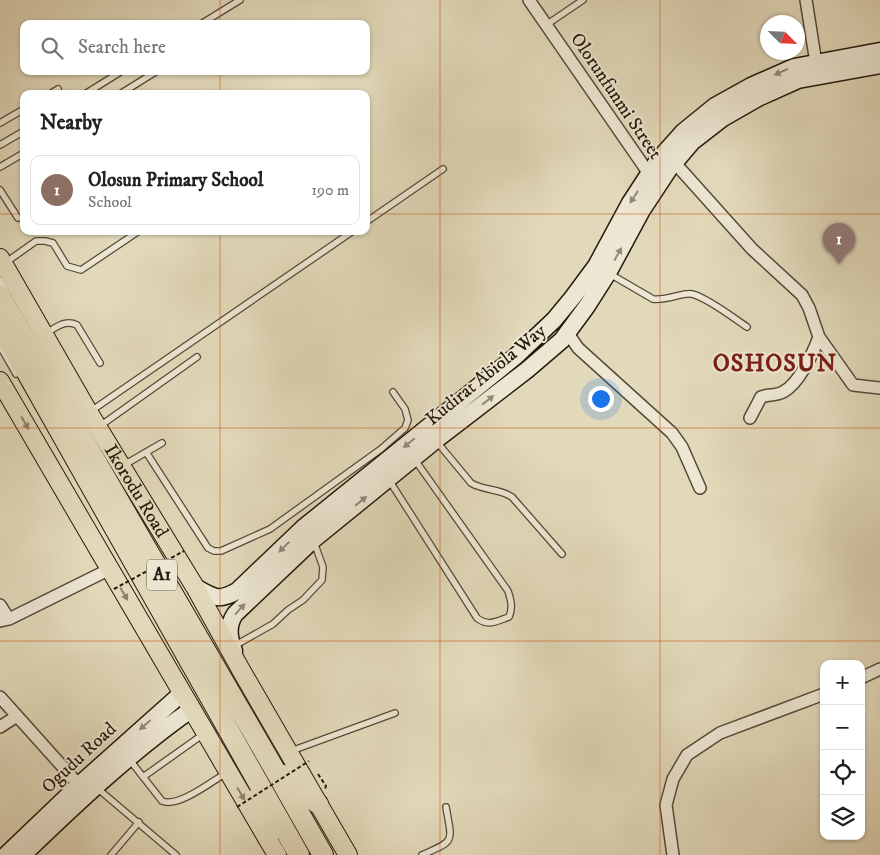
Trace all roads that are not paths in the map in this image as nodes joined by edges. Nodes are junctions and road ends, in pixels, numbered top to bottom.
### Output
1 (240, 0) edge
2 (529, 0) edge
3 (584, 0) edge
4 (806, 0) edge
5 (208, 20) edge
6 (546, 25) junction
7 (880, 50) edge
8 (816, 63) junction
9 (880, 65) edge
10 (116, 75) edge
11 (151, 75) edge
12 (91, 90) edge
13 (126, 90) edge
14 (20, 111) edge
15 (0, 123) edge
16 (20, 133) edge
17 (0, 145) edge
18 (20, 155) edge
19 (674, 162) junction
20 (0, 167) edge
21 (443, 169) dead end
22 (654, 180) junction
23 (0, 190) edge
24 (18, 218) dead end
25 (370, 219) edge
26 (133, 235) edge
27 (348, 235) edge
28 (1, 268) edge
29 (608, 273) junction
30 (5, 296) edge
31 (0, 325) edge
32 (746, 327) dead end
33 (567, 332) junction
34 (44, 334) junction
35 (819, 337) junction
36 (0, 346) edge
37 (197, 356) dead end
38 (100, 363) dead end
39 (20, 380) dead end
40 (1, 384) edge
41 (880, 388) edge
42 (393, 392) dead end
43 (750, 418) dead end
44 (94, 420) junction
45 (436, 440) junction
46 (162, 443) dead end
47 (146, 452) junction
48 (414, 458) junction
49 (122, 466) junction
50 (388, 479) junction
51 (700, 488) dead end
52 (308, 534) junction
53 (113, 539) dead end
54 (562, 554) dead end
55 (110, 569) junction
56 (195, 587) junction
57 (0, 605) edge
58 (4, 620) edge
59 (232, 647) junction
60 (241, 670) junction
61 (880, 670) edge
62 (865, 676) edge
63 (182, 693) junction
64 (820, 696) edge
65 (0, 697) edge
66 (192, 709) junction
67 (395, 712) dead end
68 (17, 716) junction
69 (0, 727) edge
70 (206, 733) junction
71 (125, 752) junction
72 (143, 777) junction
73 (293, 778) junction
74 (246, 780) junction
75 (87, 786) junction
76 (446, 807) dead end
77 (138, 822) junction
78 (272, 847) edge
79 (6, 855) edge
80 (23, 855) edge
81 (111, 855) edge
82 (176, 855) edge
83 (292, 855) edge
84 (299, 855) edge
85 (323, 855) edge
86 (348, 855) edge
87 (422, 855) edge
88 (674, 855) edge

1 - 5 lane
2 - 6 street, Olorunfunmi Street
3 - 6 lane
4 - 8 street
6 - 22 street, Olorunfunmi Street
7 - 8 main road, Kudirat Abiola Way
8 -> 22 main road, Kudirat Abiola Way
9 - 19 main road, Kudirat Abiola Way
10 - 12 lane
11 - 13 lane
14 - 15 lane
16 - 17 lane
18 - 20 lane
19 - 22 main road, Kudirat Abiola Way
19 - 35 street
21 - 25 lane
29 -> 22 main road, Kudirat Abiola Way
22 -> 52 main road, Kudirat Abiola Way
23 - 24 lane
26 - 28 lane
27 - 44 lane
28 - 30 lane
28 - 34 main road, Ikorodu Road
29 - 32 lane
29 - 33 main road, Kudirat Abiola Way
30 - 73 highway, Ikorodu Road / A1
31 - 74 highway, Ikorodu Road / A1
45 -> 33 main road, Kudirat Abiola Way
33 - 51 street
34 - 38 lane
34 - 44 main road, Ikorodu Road
35 - 41 street
35 - 43 street
36 - 39 lane
37 - 44 lane
40 -> 55 main road, Ikorodu Road
42 - 47 lane
44 - 49 main road, Ikorodu Road
45 - 48 main road, Kudirat Abiola Way
45 - 54 lane
46 - 47 lane
47 - 49 lane
48 - 50 main road, Kudirat Abiola Way
48 - 50 lane
49 - 56 main road, Ikorodu Road
52 -> 50 main road, Kudirat Abiola Way
52 -> 56 main road, Kudirat Abiola Way
59 -> 52 main road, Kudirat Abiola Way
52 - 59 lane
53 - 74 lane
55 - 58 street
55 -> 63 main road, Ikorodu Road
56 - 60 main road, Ikorodu Road
57 - 58 street
59 - 60 main road, Kudirat Abiola Way
60 - 73 main road, Ikorodu Road
61 - 62 street
63 - 66 main road, Ikorodu Road
63 -> 71 main road, Ogudu Road
64 - 88 street
65 - 68 street
66 - 70 main road, Ikorodu Road
66 - 71 main road, Ogudu Road
67 - 73 lane
68 - 69 street
68 - 75 street
70 - 72 lane
70 - 74 main road, Ikorodu Road
71 - 72 lane
71 - 75 main road, Ogudu Road
72 - 74 lane
73 - 85 highway, Ikorodu Road / A1
73 - 86 main road, Ikorodu Road
74 - 78 highway
74 -> 78 main road, Ikorodu Road
74 - 83 lane
74 - 84 highway, Ikorodu Road / A1
75 - 77 lane
75 - 79 main road, Ogudu Road
75 - 80 main road, Ogudu Road
76 - 87 lane
77 - 81 lane
77 - 82 lane

